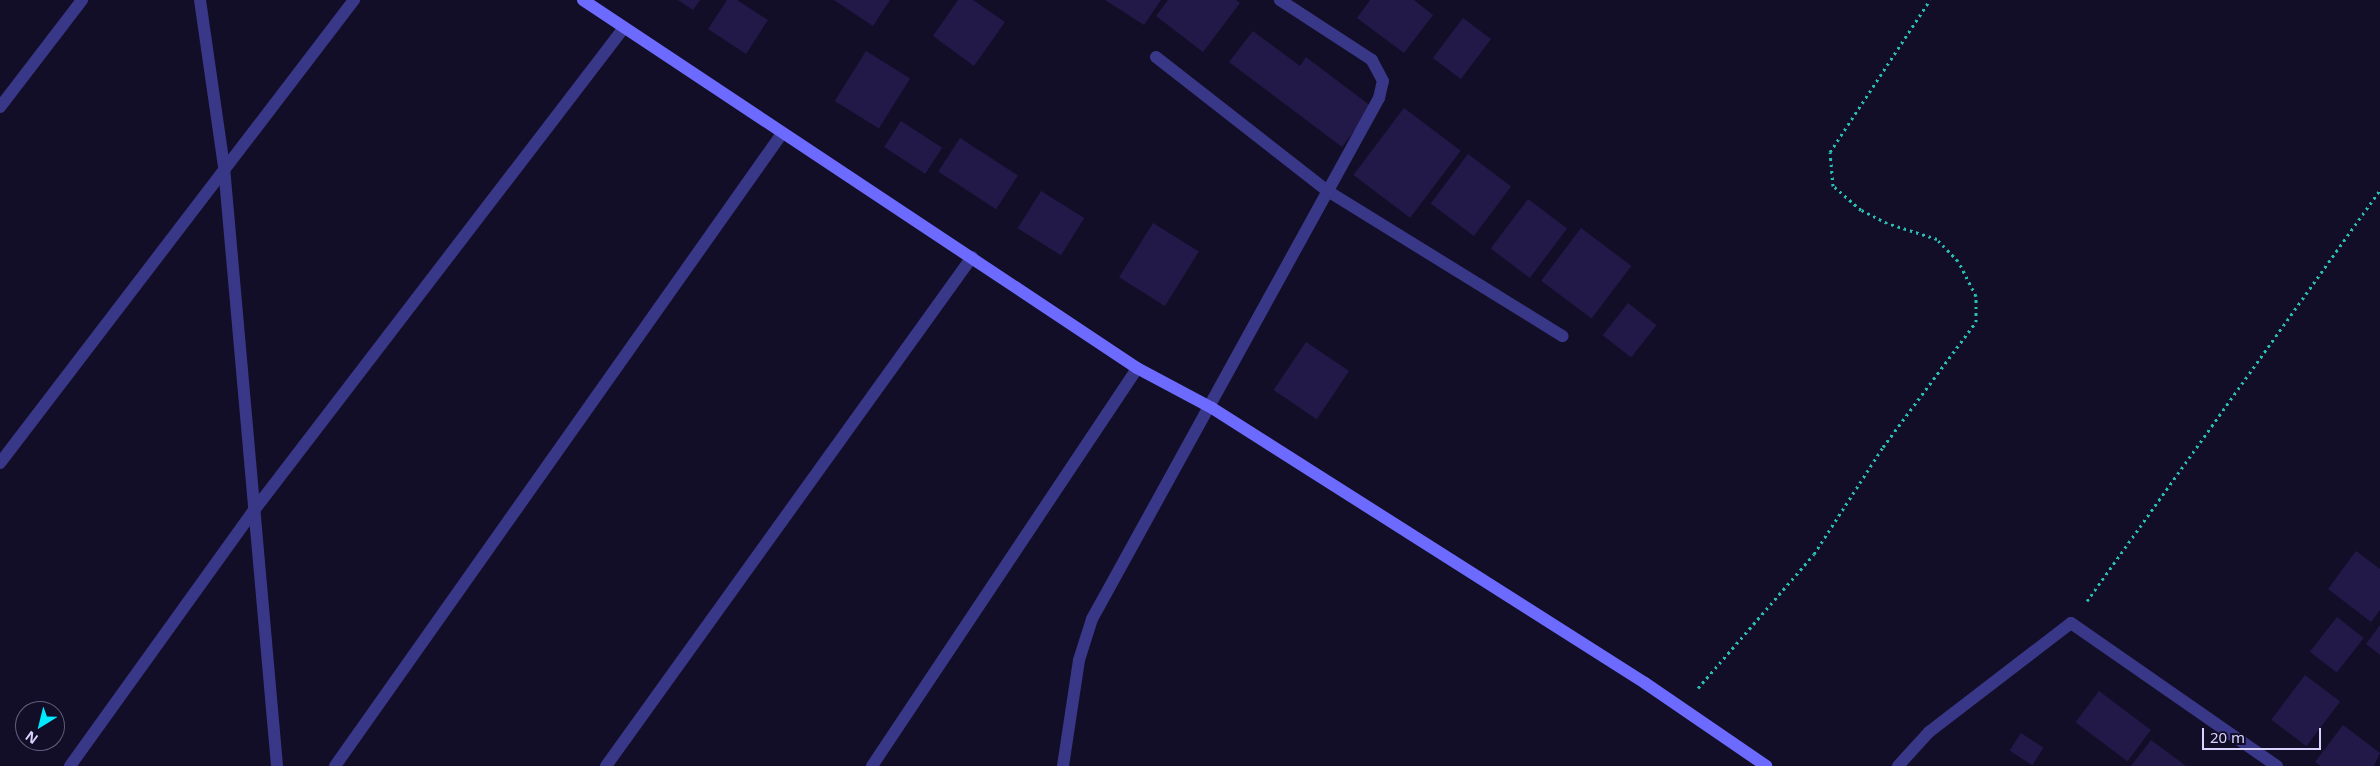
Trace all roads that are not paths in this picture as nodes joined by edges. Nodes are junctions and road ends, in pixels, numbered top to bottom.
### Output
1 (82, 0) edge
2 (200, 0) edge
3 (354, 0) edge
4 (583, 0) edge
5 (1280, 0) edge
6 (623, 29) junction
7 (1156, 57) dead end
8 (0, 107) edge
9 (781, 135) junction
10 (224, 167) junction
11 (1326, 190) junction
12 (972, 257) junction
13 (1562, 336) dead end
14 (1138, 368) junction
15 (1212, 408) junction
16 (0, 463) edge
17 (252, 513) junction
18 (70, 766) edge
19 (277, 766) edge
20 (334, 766) edge
21 (606, 766) edge
22 (872, 766) edge
23 (1062, 766) edge
24 (1766, 766) edge
25 (1898, 766) edge
26 (2277, 766) edge

1 - 8 street
2 - 10 street
3 - 10 street
4 - 6 street
5 - 11 street
6 - 9 street
6 - 17 street
7 - 11 street
9 - 12 street
9 - 20 street
10 - 16 street
10 - 17 street
11 - 13 street
11 - 15 street
12 - 14 street
12 - 21 street
14 - 15 street
14 - 22 street
15 - 23 street
15 - 24 street
17 - 18 street
17 - 19 street
25 - 26 street

